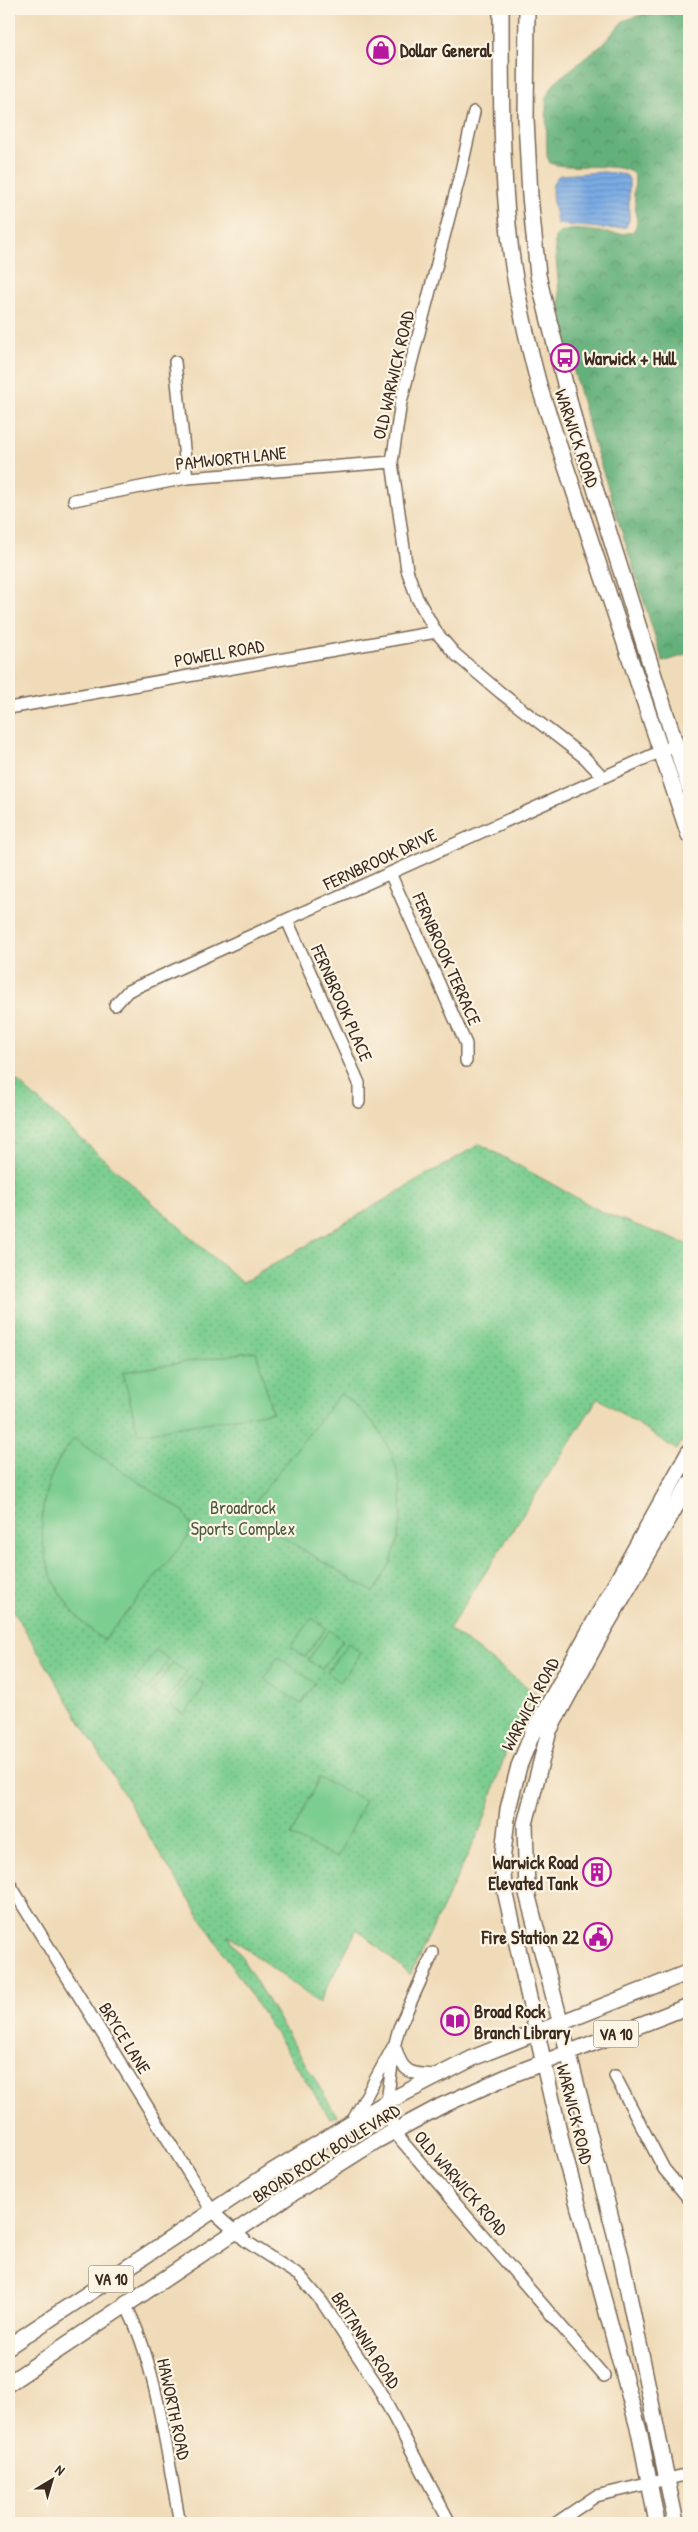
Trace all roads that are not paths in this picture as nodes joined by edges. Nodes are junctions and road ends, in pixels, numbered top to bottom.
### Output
1 (502, 9) edge
2 (527, 9) edge
3 (474, 112) dead end
4 (175, 362) dead end
5 (392, 462) junction
6 (186, 478) junction
7 (74, 500) dead end
8 (436, 632) junction
9 (9, 708) edge
10 (669, 748) junction
11 (602, 776) junction
12 (689, 787) edge
13 (689, 835) edge
14 (390, 873) junction
15 (287, 920) junction
16 (115, 1005) dead end
17 (466, 1061) dead end
18 (359, 1102) dead end
19 (689, 1452) edge
20 (689, 1484) edge
21 (9, 1883) edge
22 (433, 1953) dead end
23 (689, 1972) edge
24 (689, 2006) edge
25 (561, 2024) junction
26 (536, 2034) junction
27 (395, 2043) junction
28 (569, 2052) junction
29 (543, 2063) junction
30 (437, 2075) junction
31 (615, 2076) dead end
32 (386, 2102) junction
33 (352, 2122) junction
34 (394, 2132) junction
35 (689, 2200) edge
36 (212, 2211) junction
37 (235, 2233) junction
38 (126, 2306) junction
39 (9, 2346) edge
40 (604, 2376) dead end
41 (9, 2383) edge
42 (689, 2474) edge
43 (668, 2479) junction
44 (650, 2484) junction
45 (180, 2523) edge
46 (450, 2523) edge
47 (556, 2523) edge
48 (657, 2523) edge
49 (676, 2523) edge

1 - 10 main road, WARWICK ROAD
2 - 10 main road, WARWICK ROAD
3 - 5 street, OLD WARWICK ROAD
4 - 6 street
5 - 6 street, PAMWORTH LANE
5 - 8 street, OLD WARWICK ROAD
6 - 7 street, PAMWORTH LANE
8 - 9 street, POWELL ROAD
8 - 11 street, OLD WARWICK ROAD
10 - 11 street, FERNBROOK DRIVE
10 - 12 main road, WARWICK ROAD
10 - 13 main road, WARWICK ROAD
11 - 14 street, FERNBROOK DRIVE
14 - 15 street, FERNBROOK DRIVE
14 - 17 street, FERNBROOK TERRACE
15 - 16 street, FERNBROOK DRIVE
15 - 18 street, FERNBROOK PLACE
19 - 26 main road, WARWICK ROAD
20 - 25 main road, WARWICK ROAD
21 - 36 street, BRYCE LANE
22 - 27 street, OLD WARWICK ROAD
23 - 25 main road, BROAD ROCK BOULEVARD / VA 10
24 - 28 main road, BROAD ROCK BOULEVARD / VA 10
25 - 26 main road, BROAD ROCK BOULEVARD / VA 10
25 - 28 main road, WARWICK ROAD
26 - 29 main road, WARWICK ROAD
26 - 30 main road, BROAD ROCK BOULEVARD / VA 10
27 - 30 street
27 - 32 street, OLD WARWICK ROAD
27 - 33 street
28 - 29 main road, BROAD ROCK BOULEVARD / VA 10
28 - 43 main road, WARWICK ROAD
29 - 34 main road, BROAD ROCK BOULEVARD / VA 10
29 - 44 main road, WARWICK ROAD
30 - 32 main road, BROAD ROCK BOULEVARD / VA 10
31 - 35 street
32 - 33 main road, BROAD ROCK BOULEVARD / VA 10
32 - 34 street, OLD WARWICK ROAD
33 - 36 main road, BROAD ROCK BOULEVARD / VA 10
34 - 37 main road, BROAD ROCK BOULEVARD / VA 10
34 - 40 street, OLD WARWICK ROAD
36 - 37 street, BRITANNIA ROAD
36 - 39 main road, BROAD ROCK BOULEVARD / VA 10
37 - 38 main road, BROAD ROCK BOULEVARD / VA 10
37 - 46 street, BRITANNIA ROAD
38 - 41 main road, BROAD ROCK BOULEVARD / VA 10
38 - 45 street, HAWORTH ROAD
42 - 43 street
43 - 44 street
43 - 49 main road, WARWICK ROAD
44 - 47 street
44 - 48 main road, WARWICK ROAD

